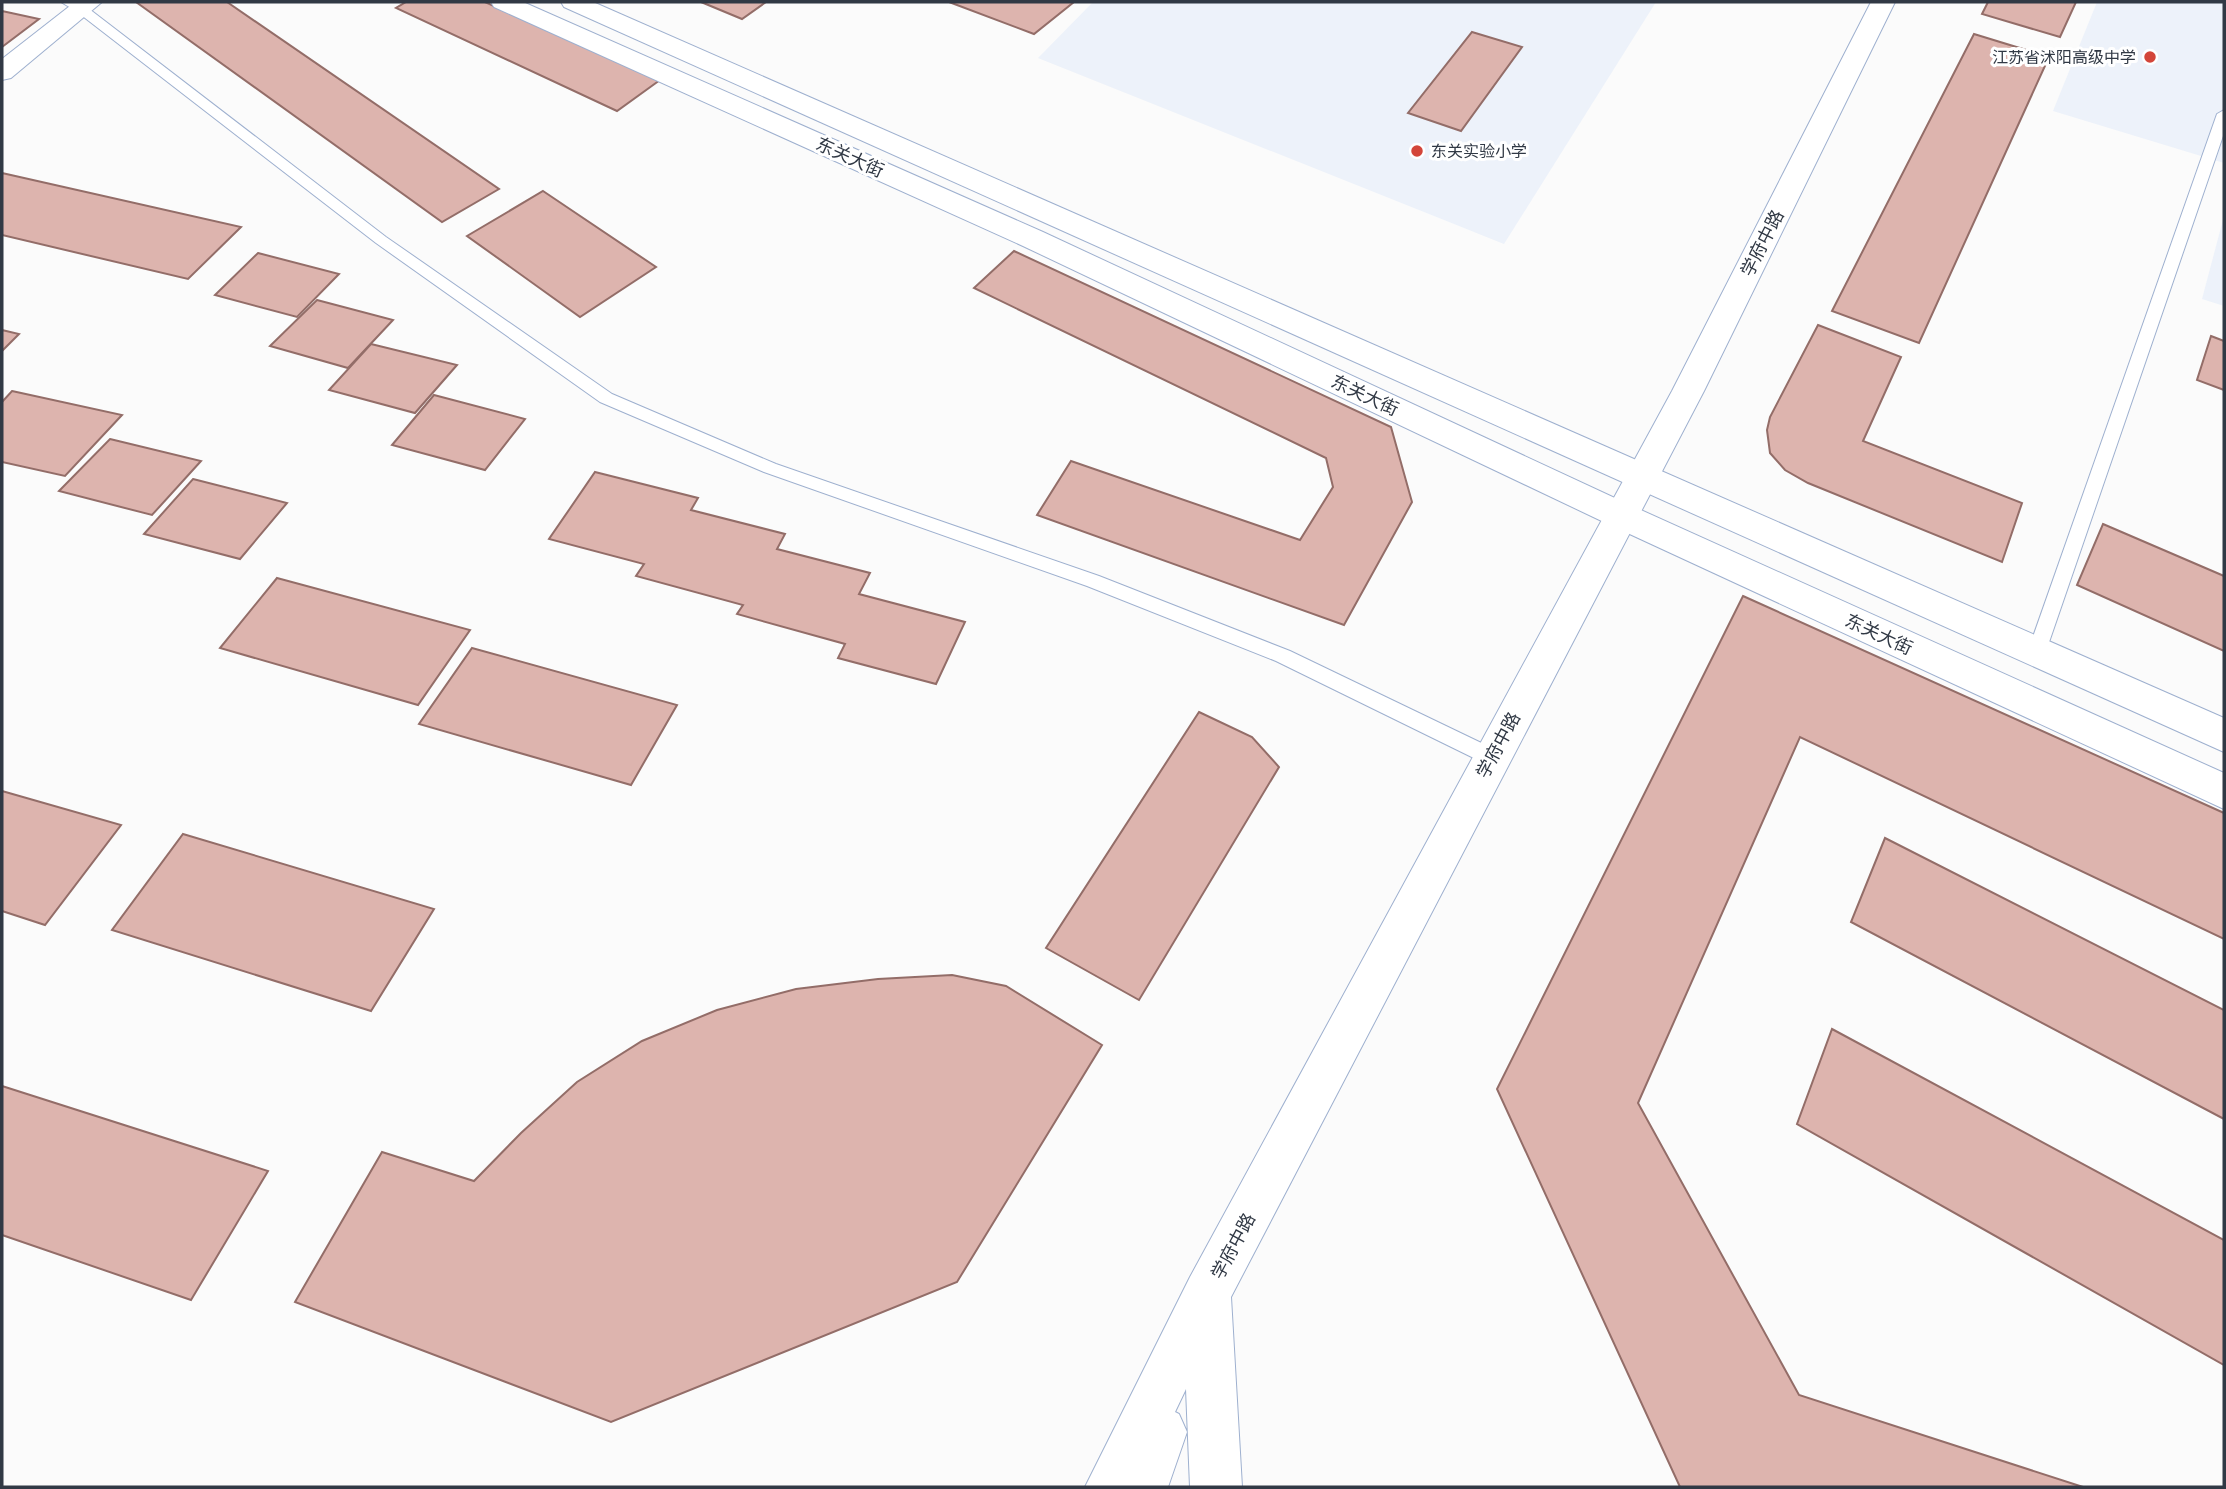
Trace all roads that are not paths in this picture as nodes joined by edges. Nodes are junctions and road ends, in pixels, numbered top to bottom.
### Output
1 (503, 2) edge
2 (573, 2) edge
3 (1883, 2) edge
4 (79, 4) edge
5 (2, 72) edge
6 (2224, 114) edge
7 (2219, 144) edge
8 (1640, 478) junction
9 (1620, 515) junction
10 (2037, 651) junction
11 (2224, 736) edge
12 (1491, 757) junction
13 (2224, 792) edge
14 (1207, 1294) junction
15 (1111, 1487) edge
16 (1142, 1487) edge
17 (1216, 1487) edge

1 - 9 street, 东关大街
2 - 8 street, 东关大街
3 - 8 street, 学府中路
4 - 5 street
4 - 12 lane
6 - 7 lane
7 - 10 lane
8 - 9 street, 学府中路
8 - 10 street, 东关大街
9 - 12 street, 学府中路
9 - 13 street, 东关大街
10 - 11 street, 东关大街
12 - 14 street, 学府中路
14 - 15 street, 学府中路
14 - 16 street
14 - 17 street

